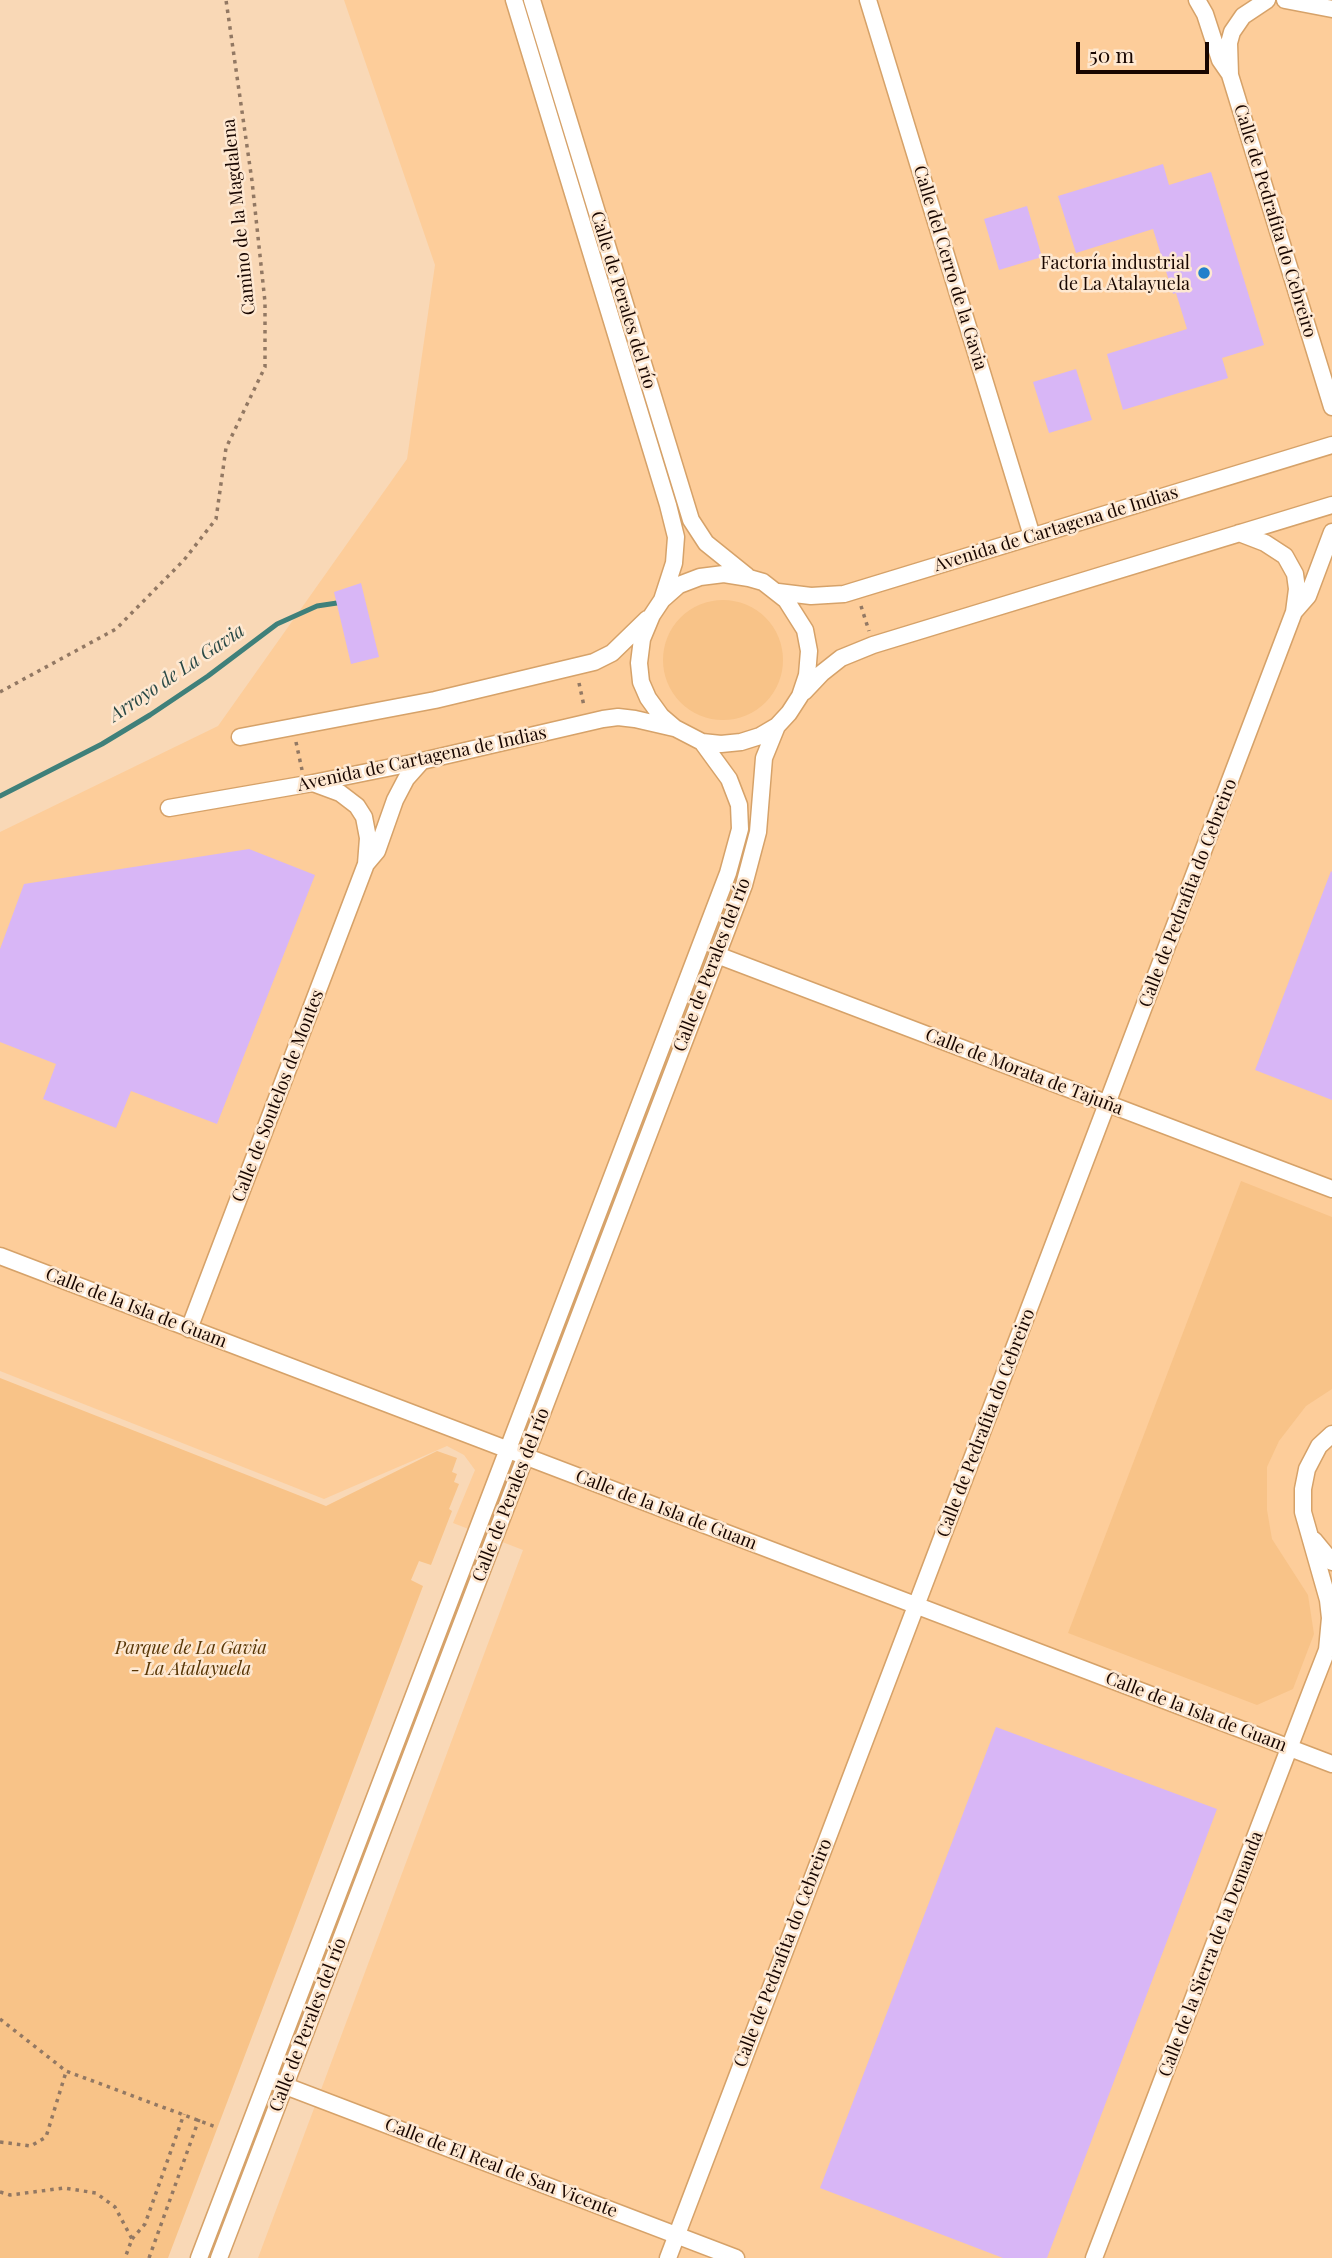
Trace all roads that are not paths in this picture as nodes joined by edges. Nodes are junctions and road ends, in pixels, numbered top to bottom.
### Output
1 (514, 0) edge
2 (532, 0) edge
3 (868, 0) edge
4 (1197, 0) edge
5 (1267, 0) edge
6 (1285, 0) edge
7 (1332, 9) edge
8 (1230, 75) junction
9 (1332, 407) edge
10 (1332, 445) edge
11 (1332, 505) edge
12 (1332, 532) edge
13 (1239, 533) junction
14 (1032, 536) junction
15 (749, 578) junction
16 (778, 592) junction
17 (662, 600) junction
18 (1294, 611) junction
19 (652, 615) junction
20 (800, 696) junction
21 (777, 726) junction
22 (675, 729) junction
23 (240, 737) dead end
24 (702, 742) junction
25 (422, 761) junction
26 (313, 783) junction
27 (169, 808) dead end
28 (366, 864) junction
29 (716, 955) junction
30 (1107, 1104) junction
31 (1332, 1189) edge
32 (0, 1255) edge
33 (189, 1329) junction
34 (1332, 1434) edge
35 (517, 1452) junction
36 (1308, 1532) junction
37 (1332, 1562) edge
38 (917, 1605) junction
39 (1329, 1647) edge
40 (1289, 1748) junction
41 (1332, 1764) edge
42 (266, 2079) junction
43 (284, 2085) junction
44 (677, 2235) junction
45 (199, 2258) edge
46 (219, 2258) edge
47 (668, 2258) edge
48 (736, 2258) edge
49 (1094, 2258) edge

1 - 17 street, Calle de Perales del río
2 - 15 street, Calle de Perales del río
3 - 14 street, Calle del Cerro de la Gavia
4 - 8 street, Calle de Pedrafita do Cebreiro
5 - 8 street, Calle de Pedrafita do Cebreiro
6 - 7 street
8 - 9 street, Calle de Pedrafita do Cebreiro
10 - 14 street, Avenida de Cartagena de Indias
11 - 13 street
12 - 18 street, Calle de Pedrafita do Cebreiro
13 - 18 street, Calle de Pedrafita do Cebreiro
13 - 20 street
14 - 16 street, Avenida de Cartagena de Indias
15 - 16 street
15 - 17 street
16 - 20 street
17 - 19 street
18 - 30 street, Calle de Pedrafita do Cebreiro
19 - 22 street
19 - 23 street
20 - 21 street
21 - 24 street
21 - 29 street, Calle de Perales del río
22 - 24 street
22 - 25 street, Avenida de Cartagena de Indias
24 - 35 street, Calle de Perales del río
25 - 26 street, Avenida de Cartagena de Indias
25 - 28 street, Calle de Soutelos de Montes
26 - 27 street, Avenida de Cartagena de Indias
26 - 28 street, Calle de Soutelos de Montes
28 - 33 street, Calle de Soutelos de Montes
29 - 30 street, Calle de Morata de Tajuña
29 - 35 street, Calle de Perales del río
30 - 31 street, Calle de Morata de Tajuña
30 - 38 street, Calle de Pedrafita do Cebreiro
32 - 33 street, Calle de la Isla de Guam
33 - 35 street, Calle de la Isla de Guam
34 - 36 street, Calle de la Sierra de la Demanda
35 - 38 street, Calle de la Isla de Guam
35 - 42 street, Calle de Perales del río
35 - 43 street, Calle de Perales del río
36 - 37 street
36 - 39 street, Calle de la Sierra de la Demanda
38 - 40 street, Calle de la Isla de Guam
38 - 44 street, Calle de Pedrafita do Cebreiro
39 - 40 street, Calle de la Sierra de la Demanda
40 - 41 street, Calle de la Isla de Guam
40 - 49 street, Calle de la Sierra de la Demanda
42 - 43 street, Calle de El Real de San Vicente
42 - 45 street, Calle de Perales del río
43 - 44 street, Calle de El Real de San Vicente
43 - 46 street, Calle de Perales del río
44 - 47 street, Calle de Pedrafita do Cebreiro
44 - 48 street, Calle de El Real de San Vicente

